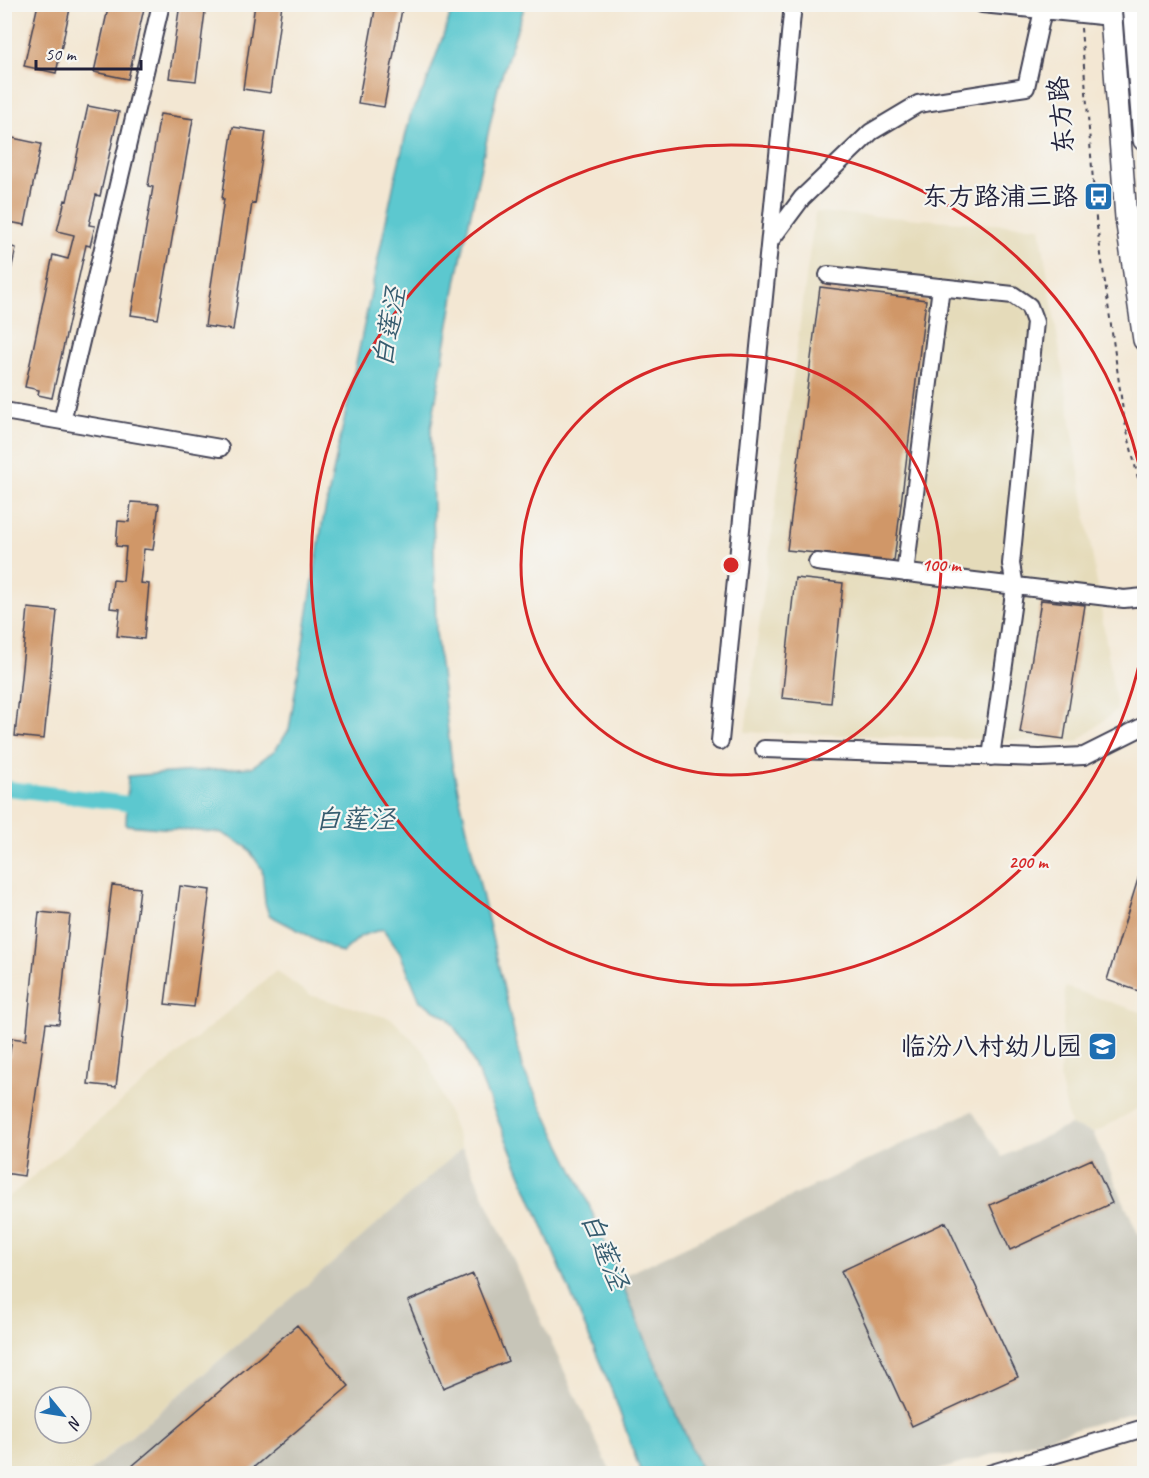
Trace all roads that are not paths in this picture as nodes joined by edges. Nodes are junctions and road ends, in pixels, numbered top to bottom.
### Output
1 (161, 4) edge
2 (793, 4) edge
3 (982, 4) edge
4 (1134, 4) edge
5 (1043, 10) junction
6 (1111, 11) edge
7 (1144, 140) edge
8 (770, 241) junction
9 (828, 275) dead end
10 (941, 287) junction
11 (1144, 340) edge
12 (4, 411) edge
13 (62, 421) junction
14 (220, 448) dead end
15 (817, 562) dead end
16 (905, 573) junction
17 (1015, 586) junction
18 (1144, 597) edge
19 (1144, 726) edge
20 (720, 741) dead end
21 (764, 749) dead end
22 (991, 757) junction
23 (1144, 1428) edge
24 (989, 1473) edge

1 - 13 street
2 - 8 street
3 - 5 street
4 - 7 main road
5 - 6 street
5 - 8 street
6 - 11 main road
8 - 20 street
9 - 10 street
10 - 16 street
10 - 17 street
12 - 13 street
13 - 14 street
15 - 16 street
16 - 17 street
17 - 18 street
17 - 22 street
19 - 22 street
21 - 22 street
23 - 24 street

